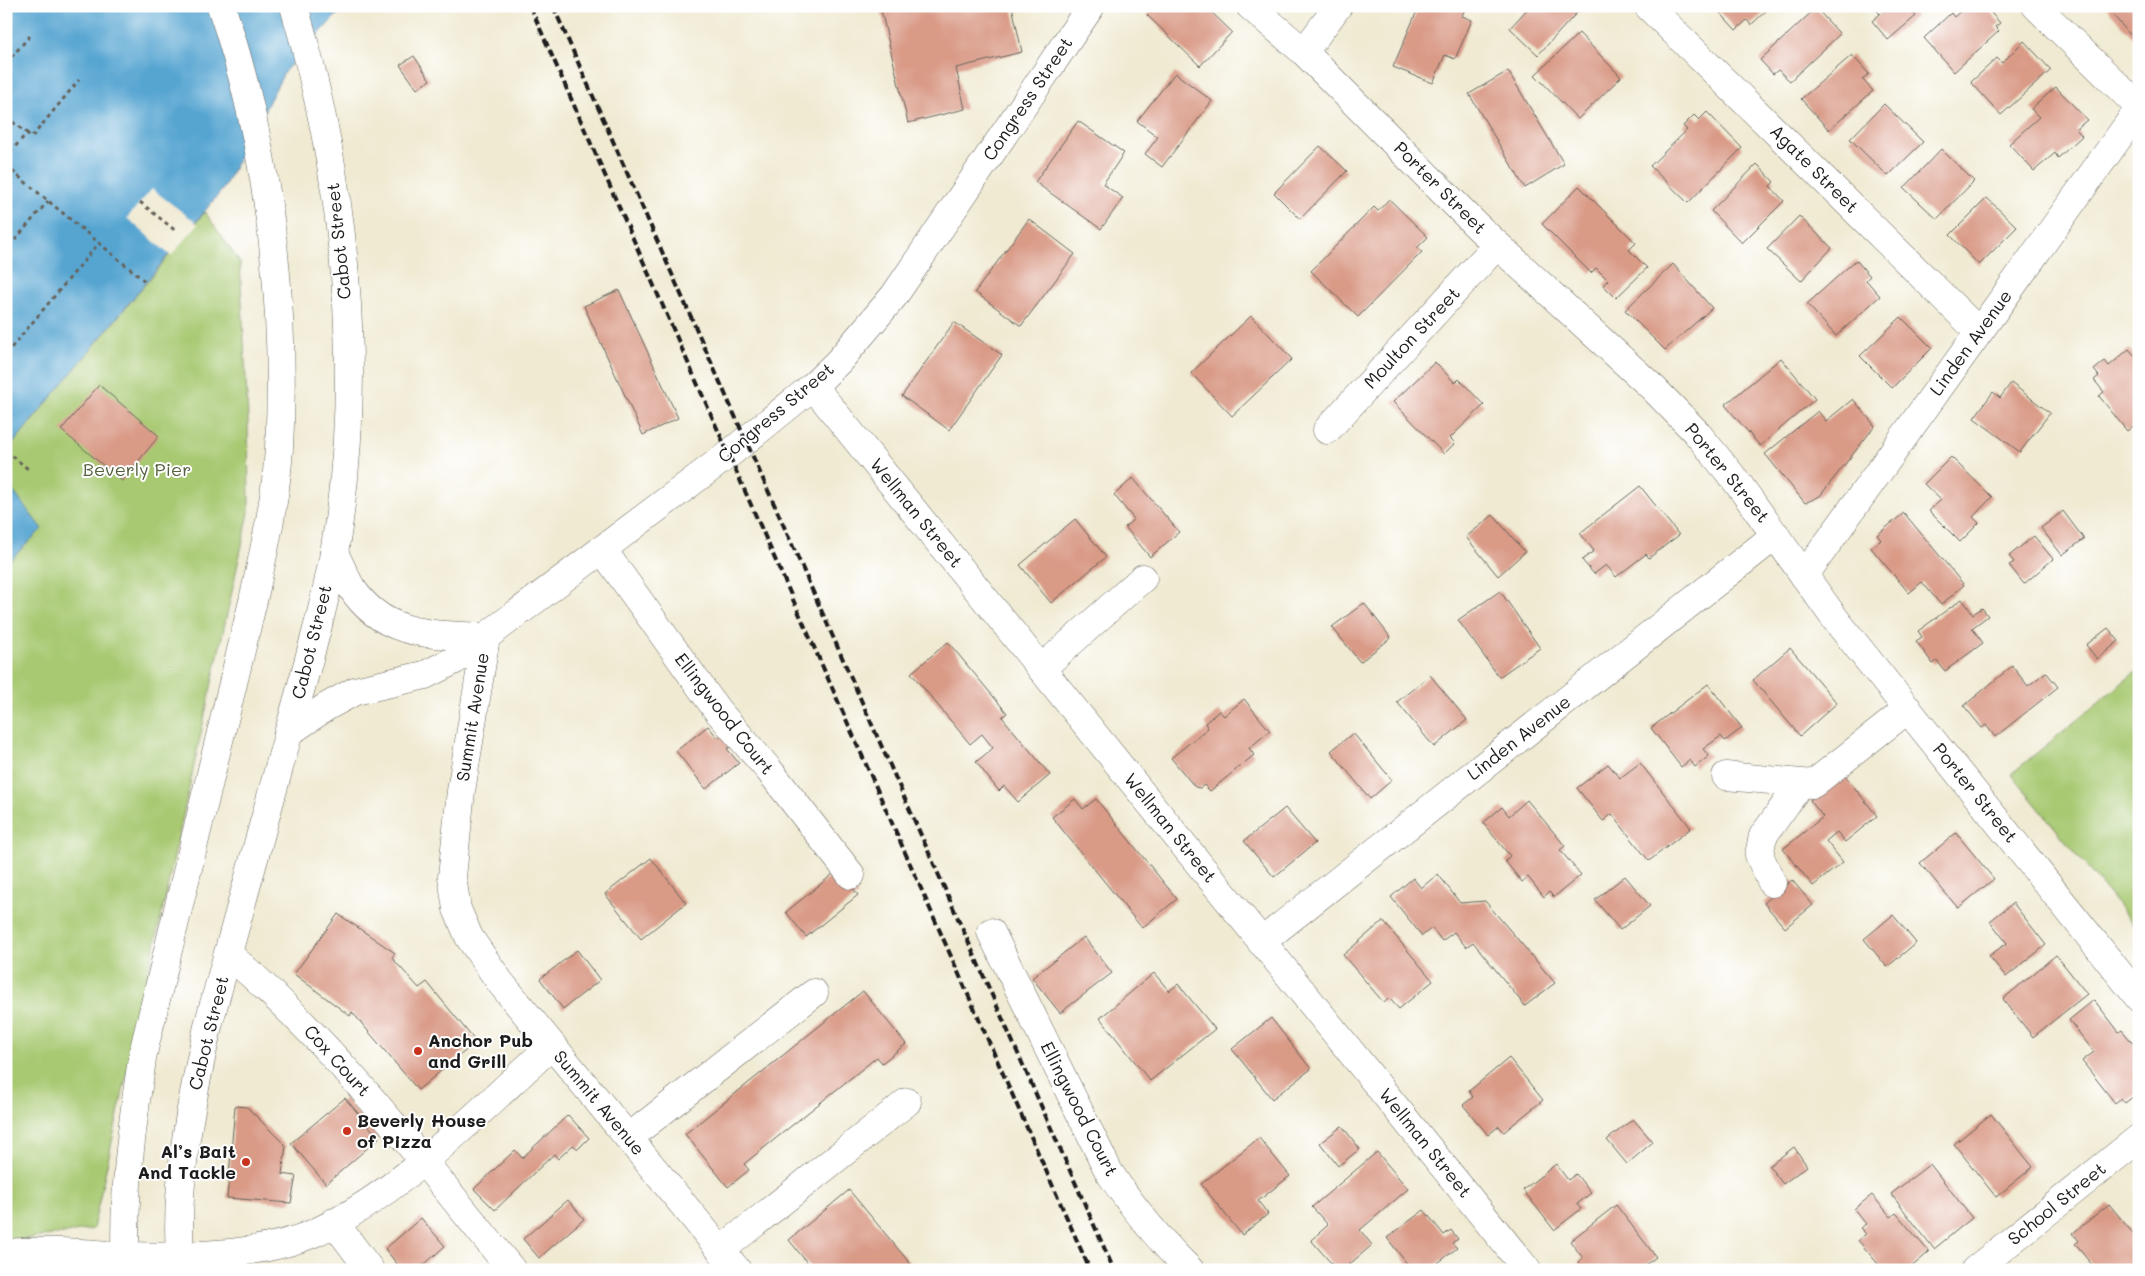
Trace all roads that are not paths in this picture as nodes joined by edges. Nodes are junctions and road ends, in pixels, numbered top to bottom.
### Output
1 (221, 6) edge
2 (294, 6) edge
3 (1091, 6) edge
4 (1250, 6) edge
5 (1338, 6) edge
6 (1648, 6) edge
7 (2036, 6) edge
8 (1304, 52) junction
9 (2139, 108) edge
10 (1498, 245) junction
11 (1979, 332) junction
12 (813, 386) junction
13 (1327, 430) dead end
14 (1776, 535) junction
15 (602, 549) junction
16 (334, 553) junction
17 (1804, 576) junction
18 (1143, 578) dead end
19 (486, 637) junction
20 (1041, 668) junction
21 (1908, 709) junction
22 (288, 733) junction
23 (1726, 776) dead end
24 (1801, 783) junction
25 (851, 875) dead end
26 (1772, 883) dead end
27 (991, 932) dead end
28 (1261, 942) junction
29 (228, 955) junction
30 (814, 992) dead end
31 (2139, 998) edge
32 (551, 1046) junction
33 (907, 1102) dead end
34 (628, 1138) junction
35 (2139, 1138) edge
36 (422, 1161) junction
37 (334, 1222) junction
38 (6, 1253) edge
39 (729, 1260) edge
40 (53, 1261) edge
41 (125, 1263) edge
42 (180, 1263) edge
43 (370, 1270) edge
44 (512, 1270) edge
45 (1190, 1270) edge
46 (1527, 1270) edge
47 (1975, 1270) edge

1 - 41 main road
2 - 16 main road, Cabot Street
3 - 12 main road, Congress Street
4 - 8 main road, Porter Street
5 - 8 main road
6 - 11 main road, Agate Street
7 - 9 main road
8 - 10 main road, Porter Street
9 - 11 main road, Linden Avenue
10 - 13 main road, Moulton Street
10 - 14 main road, Porter Street
11 - 17 main road, Linden Avenue
12 - 15 main road, Congress Street
12 - 20 main road, Wellman Street
14 - 17 main road, Porter Street
14 - 28 main road, Linden Avenue
15 - 19 main road, Congress Street
15 - 25 main road, Ellingwood Court
16 - 19 main road
16 - 22 main road, Cabot Street
17 - 21 main road, Porter Street
18 - 20 main road
19 - 22 main road, Congress Street
19 - 32 main road, Summit Avenue
20 - 28 main road, Wellman Street
21 - 24 main road
21 - 31 main road, Porter Street
22 - 29 main road, Cabot Street
23 - 24 main road
24 - 26 main road
27 - 45 main road, Ellingwood Court
28 - 46 main road, Wellman Street
29 - 36 main road, Cox Court
29 - 42 main road, Cabot Street
30 - 34 main road
32 - 34 main road, Summit Avenue
32 - 36 main road
33 - 39 main road
34 - 39 main road, Summit Avenue
35 - 47 main road, School Street
36 - 37 main road
36 - 44 main road, Cox Court
37 - 42 main road
37 - 43 main road
38 - 40 main road
40 - 41 main road
41 - 42 main road

